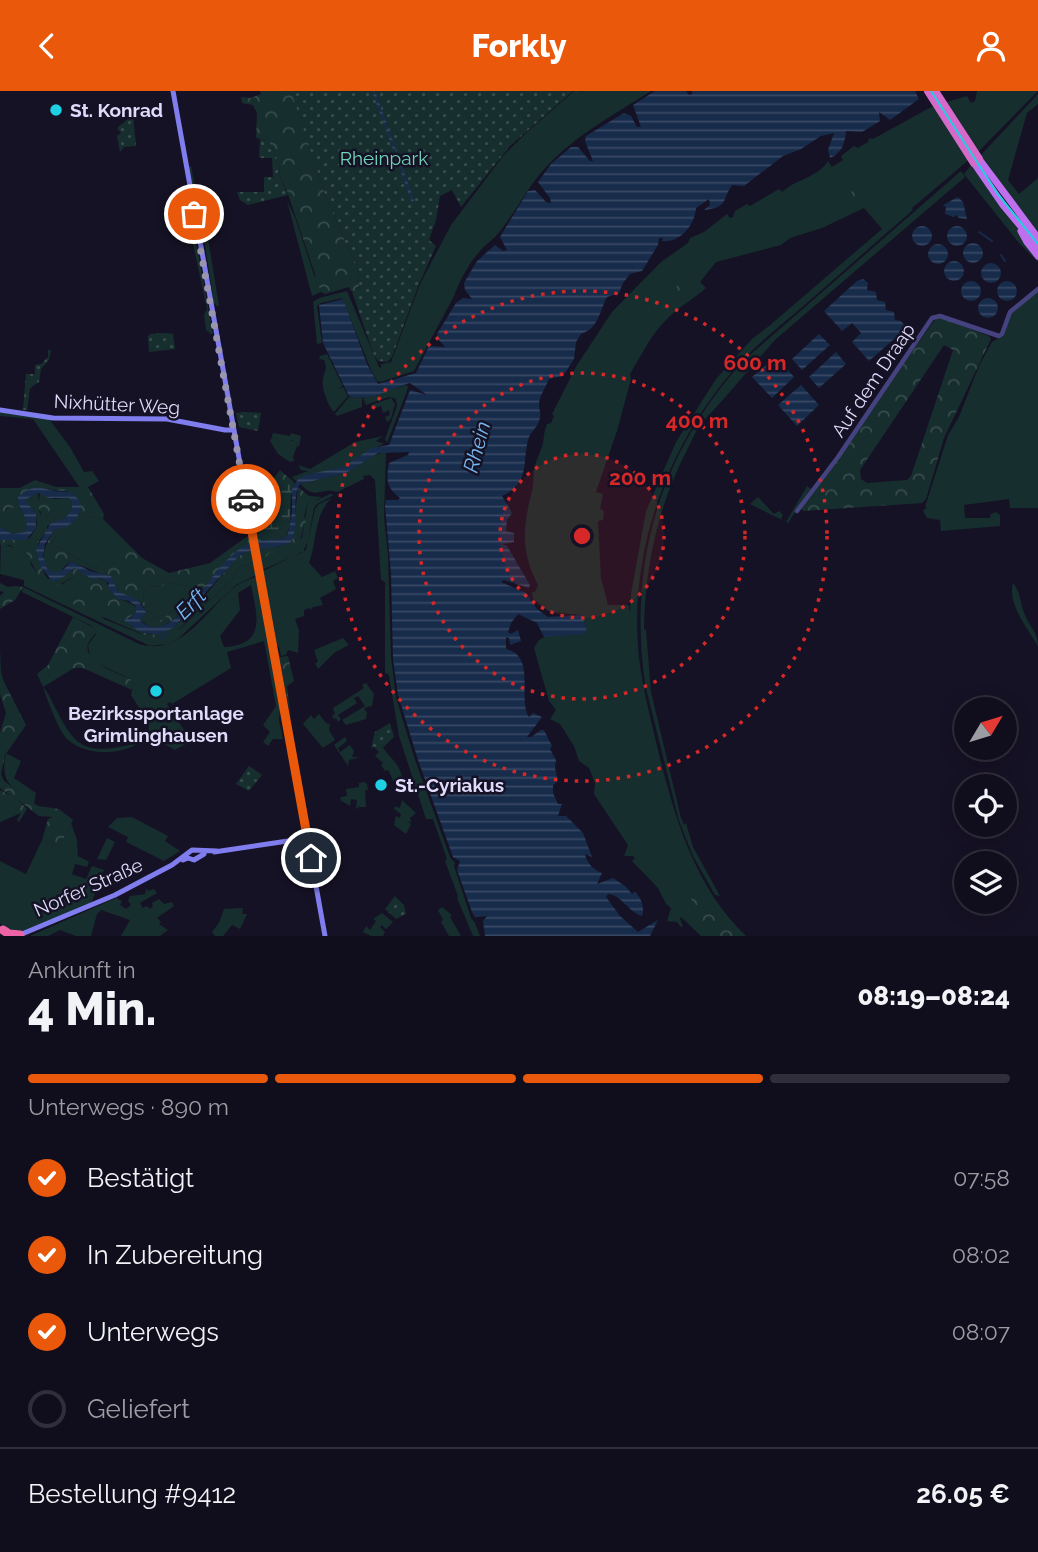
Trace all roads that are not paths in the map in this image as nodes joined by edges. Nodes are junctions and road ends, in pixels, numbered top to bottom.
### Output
1 (173, 91) edge
2 (928, 91) edge
3 (935, 91) edge
4 (976, 161) junction
5 (1023, 225) junction
6 (1038, 230) edge
7 (1038, 238) edge
8 (1038, 247) edge
9 (1038, 256) edge
10 (1038, 289) edge
11 (0, 410) edge
12 (233, 430) junction
13 (797, 511) dead end
14 (308, 838) junction
15 (2, 932) edge
16 (18, 935) edge
17 (325, 936) edge

1 - 12 main road
2 - 4 highway
3 - 4 highway
4 - 5 main road
5 - 6 main road
5 - 7 main road
5 - 8 main road
5 - 9 main road
10 - 13 street, Auf dem Draap
11 - 12 main road, Nixhütter Weg
12 - 14 main road
14 - 16 main road, Norfer Straße
14 - 17 main road
15 - 16 highway

